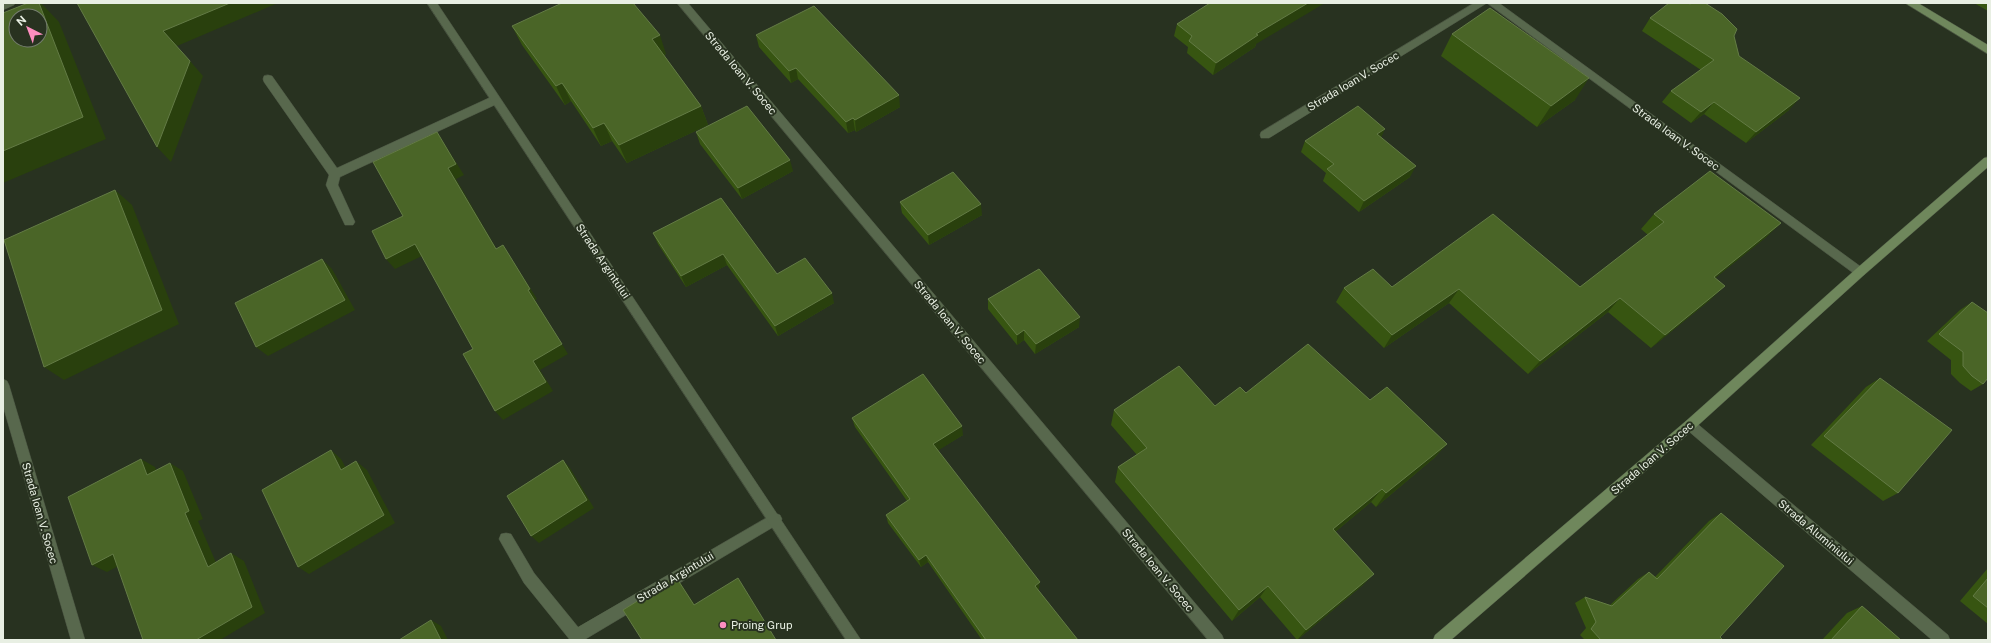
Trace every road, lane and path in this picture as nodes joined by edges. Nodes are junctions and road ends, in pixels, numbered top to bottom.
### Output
1 (10, 3) edge
2 (432, 3) edge
3 (682, 3) edge
4 (1482, 3) edge
5 (1492, 3) edge
6 (1910, 3) edge
7 (3, 6) edge
8 (1988, 50) edge
9 (268, 79) dead end
10 (495, 100) junction
11 (1265, 135) dead end
12 (1988, 161) edge
13 (335, 174) junction
14 (349, 222) dead end
15 (1860, 272) junction
16 (3, 385) edge
17 (1690, 425) junction
18 (775, 519) junction
19 (506, 539) dead end
20 (576, 638) edge
21 (78, 640) edge
22 (854, 640) edge
23 (1217, 640) edge
24 (1440, 640) edge
25 (1942, 640) edge

1 - 7 street
2 - 10 street, Strada Argintului
3 - 23 street, Strada Ioan V. Socec
4 - 11 street, Strada Ioan V. Socec
5 - 15 street, Strada Ioan V. Socec
6 - 8 street
9 - 13 street
10 - 13 street
10 - 18 street, Strada Argintului
12 - 15 street, Strada Ioan V. Socec
13 - 14 street
15 - 17 street, Strada Ioan V. Socec
16 - 21 street, Strada Ioan V. Socec
17 - 24 street, Strada Ioan V. Socec
17 - 25 street, Strada Aluminiului
18 - 20 street, Strada Argintului
18 - 22 street, Strada Argintului
19 - 20 street, Strada Argintului

